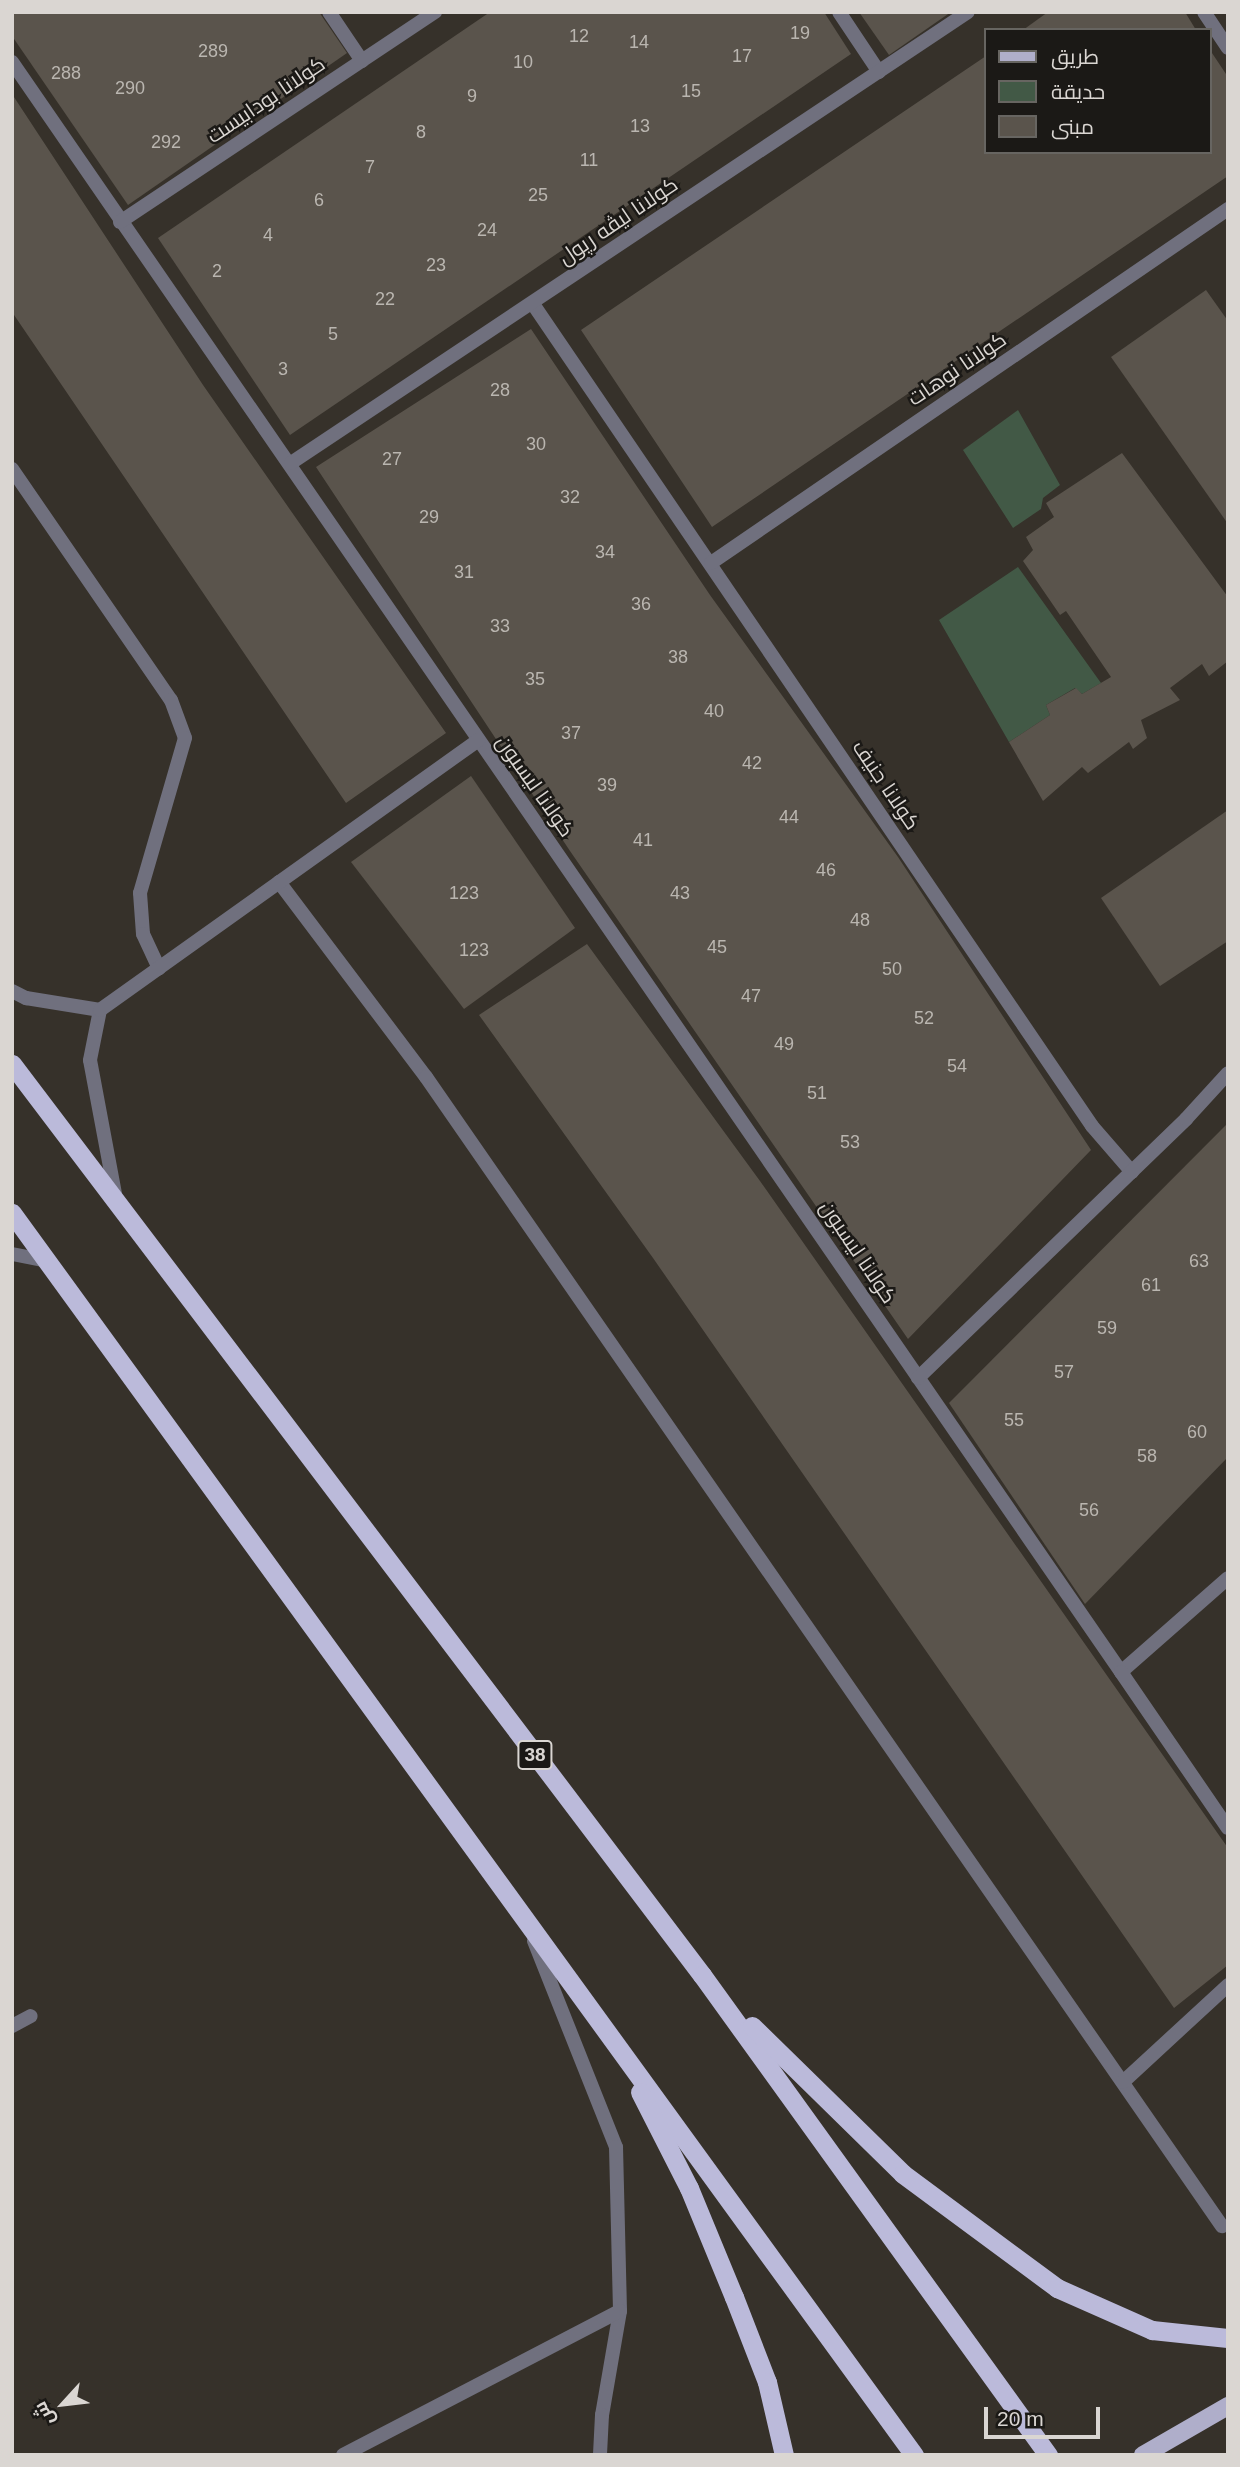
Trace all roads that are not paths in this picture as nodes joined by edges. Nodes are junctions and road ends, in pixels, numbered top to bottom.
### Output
1 (329, 12) edge
2 (435, 12) edge
3 (839, 12) edge
4 (968, 12) edge
5 (1203, 12) edge
6 (1228, 48) edge
7 (362, 61) junction
8 (12, 62) edge
9 (879, 72) junction
10 (1228, 209) edge
11 (120, 222) junction
12 (533, 304) junction
13 (290, 463) junction
14 (12, 469) edge
15 (711, 563) junction
16 (478, 740) junction
17 (279, 882) junction
18 (159, 968) junction
19 (12, 991) edge
20 (100, 1010) junction
21 (12, 1064) edge
22 (1228, 1073) edge
23 (1132, 1172) junction
24 (117, 1205) junction
25 (12, 1213) edge
26 (12, 1254) edge
27 (47, 1261) junction
28 (918, 1378) junction
29 (1227, 1580) edge
30 (1121, 1672) junction
31 (1228, 1828) edge
32 (527, 1923) junction
33 (702, 1975) junction
34 (1228, 1985) edge
35 (31, 2016) dead end
36 (12, 2026) edge
37 (613, 2038) junction
38 (1123, 2082) junction
39 (1223, 2226) dead end
40 (620, 2311) junction
41 (1228, 2338) edge
42 (1228, 2406) edge
43 (343, 2455) edge
44 (600, 2455) edge
45 (784, 2455) edge
46 (914, 2455) edge
47 (1048, 2455) edge
48 (1143, 2455) edge

1 - 7 street
2 - 7 street, كولانا بودابيست
3 - 9 street
4 - 9 street, كولانا ليڤه رپول
5 - 6 street
7 - 11 street, كولانا بودابيست
8 - 11 street, كولانا ليسبون
9 - 12 street, كولانا ليڤه رپول
10 - 15 street, كولانا نوهات
11 - 13 street, كولانا ليسبون
12 - 13 street, كولانا ليڤه رپول
12 - 15 street, كولانا جنيف
13 - 16 street, كولانا ليسبون
14 - 18 street
15 - 23 street, كولانا جنيف
16 - 17 street
16 - 28 street, كولانا ليسبون
17 - 18 street
17 - 38 street
18 - 20 street
19 - 20 street
20 - 24 street
21 - 24 highway, 38
22 - 23 street
23 - 28 street
24 - 33 highway, 38
25 - 27 highway
26 - 27 street
27 - 32 highway
28 - 30 street, كولانا ليسبون
29 - 30 street
30 - 31 street, كولانا ليسبون
32 - 37 highway
32 - 40 street
33 - 41 highway
33 - 47 highway, 38
34 - 38 street
35 - 36 street
37 - 45 highway
37 - 46 highway
38 - 39 street
40 - 43 street
40 - 44 street
42 - 48 main road

